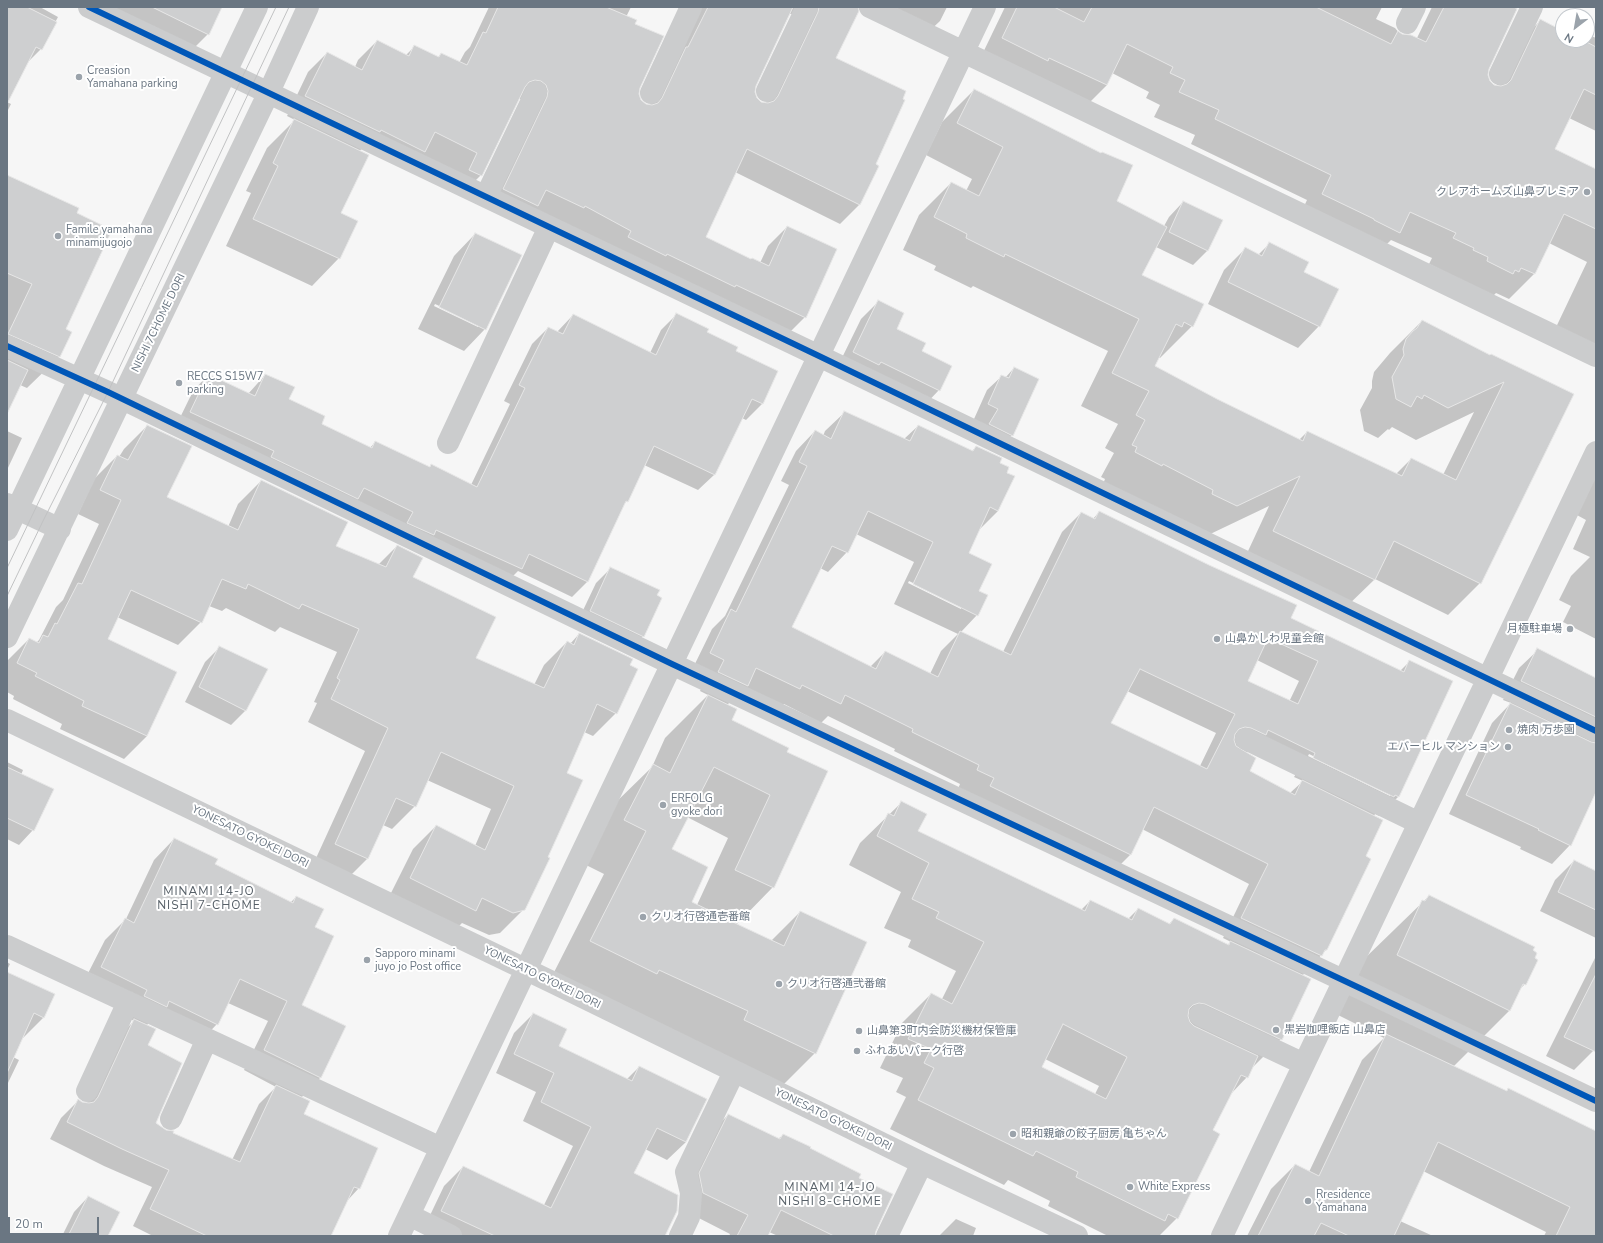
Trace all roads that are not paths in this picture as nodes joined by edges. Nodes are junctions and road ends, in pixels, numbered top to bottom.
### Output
1 (89, 7) edge
2 (257, 7) edge
3 (308, 7) edge
4 (691, 7) edge
5 (807, 7) edge
6 (870, 7) edge
7 (985, 7) edge
8 (1532, 7) edge
9 (964, 52) junction
10 (226, 73) junction
11 (1500, 74) dead end
12 (767, 91) dead end
13 (269, 92) junction
14 (536, 92) dead end
15 (651, 93) dead end
16 (486, 196) junction
17 (549, 227) junction
18 (7, 346) edge
19 (819, 356) junction
20 (1596, 356) edge
21 (80, 379) junction
22 (122, 399) junction
23 (448, 443) dead end
24 (1596, 452) edge
25 (12, 507) edge
26 (60, 529) junction
27 (7, 530) edge
28 (7, 637) edge
29 (672, 664) junction
30 (1488, 678) junction
31 (7, 720) edge
32 (1596, 731) edge
33 (1246, 739) dead end
34 (1419, 823) junction
35 (7, 946) edge
36 (526, 970) junction
37 (1343, 980) junction
38 (128, 1002) junction
39 (1200, 1015) dead end
40 (207, 1039) junction
41 (1304, 1064) junction
42 (734, 1072) junction
43 (87, 1091) dead end
44 (1596, 1101) edge
45 (171, 1119) dead end
46 (441, 1148) junction
47 (922, 1163) junction
48 (409, 1215) junction
49 (399, 1236) edge
50 (451, 1236) edge
51 (680, 1236) edge
52 (887, 1236) edge
53 (1077, 1236) edge
54 (1222, 1236) edge

1 - 10 street
2 - 10 street
3 - 13 street, NISHI 7CHOME DORI
4 - 15 street
5 - 12 street
6 - 9 street
7 - 9 street
8 - 11 street
9 - 19 street
9 - 20 street
10 - 13 street
10 - 21 street
13 - 16 street
13 - 22 street, NISHI 7CHOME DORI
14 - 16 street
16 - 17 street
17 - 19 street
17 - 23 street
18 - 21 street
19 - 29 street
19 - 30 street
21 - 22 street
21 - 25 street
22 - 26 street, NISHI 7CHOME DORI
22 - 29 street
24 - 30 street
25 - 26 street
25 - 27 street
26 - 28 street, NISHI 7CHOME DORI
29 - 36 street
29 - 37 street
30 - 32 street
30 - 34 street
31 - 36 street, YONESATO GYOKEI DORI
33 - 34 street
34 - 37 street
35 - 38 street
36 - 42 street, YONESATO GYOKEI DORI
36 - 46 street
37 - 41 street
37 - 44 street
38 - 40 street
38 - 43 street
39 - 41 street
40 - 45 street
40 - 46 street
41 - 54 street
42 - 47 street, YONESATO GYOKEI DORI
42 - 51 street
46 - 48 street
47 - 52 street
47 - 53 street, YONESATO GYOKEI DORI
48 - 49 street
48 - 50 street

